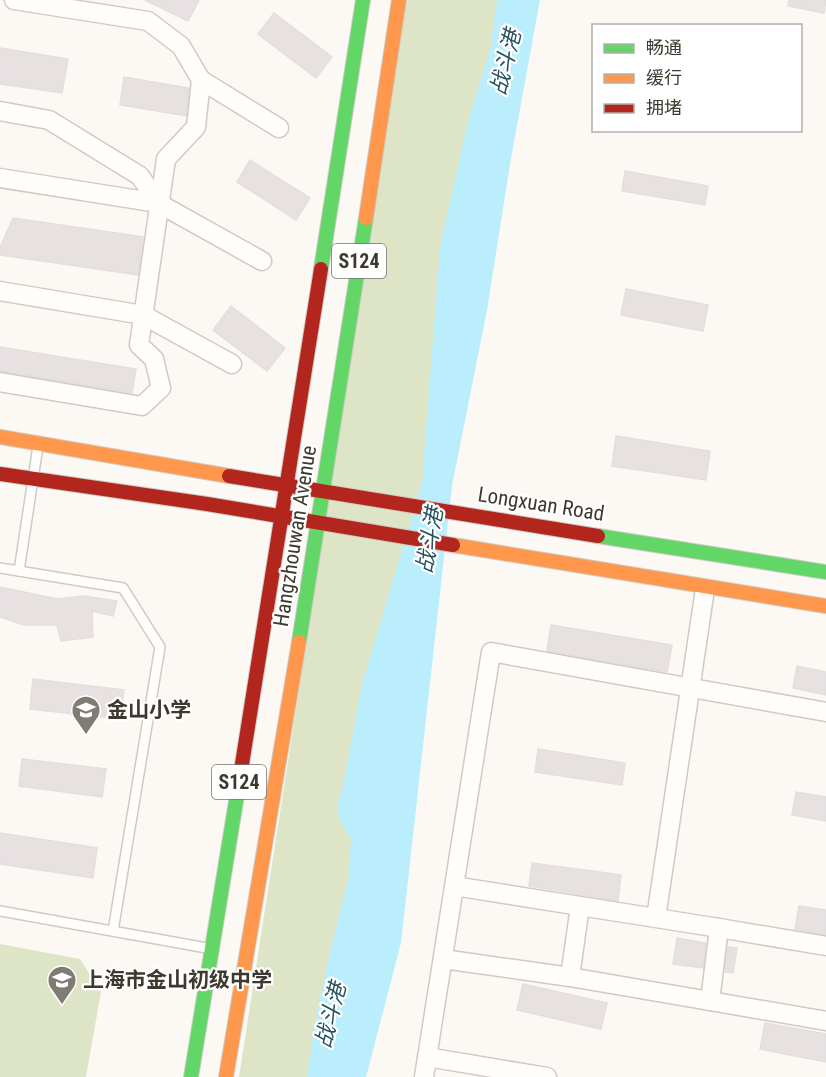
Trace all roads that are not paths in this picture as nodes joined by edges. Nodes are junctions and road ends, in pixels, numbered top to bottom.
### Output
1 (14, 0) edge
2 (363, 0) edge
3 (399, 0) edge
4 (201, 80) junction
5 (0, 111) edge
6 (279, 128) dead end
7 (0, 178) edge
8 (158, 203) junction
9 (262, 261) dead end
10 (0, 291) edge
11 (143, 315) junction
12 (232, 364) dead end
13 (0, 382) edge
14 (0, 438) edge
15 (38, 444) junction
16 (0, 474) edge
17 (33, 478) junction
18 (287, 486) junction
19 (324, 491) junction
20 (282, 516) junction
21 (319, 522) junction
22 (0, 568) edge
23 (19, 571) junction
24 (826, 572) edge
25 (705, 589) junction
26 (826, 606) edge
27 (692, 689) junction
28 (826, 712) edge
29 (454, 886) junction
30 (580, 906) junction
31 (0, 911) edge
32 (656, 918) junction
33 (719, 928) junction
34 (113, 931) junction
35 (826, 946) edge
36 (212, 949) junction
37 (443, 959) junction
38 (570, 977) junction
39 (710, 1001) junction
40 (826, 1021) edge
41 (427, 1057) junction
42 (191, 1077) edge
43 (226, 1077) edge
44 (424, 1077) edge
45 (547, 1077) edge

1 - 4 street
2 - 18 main road, Hangzhouwan Avenue / S124
3 - 19 main road, Hangzhouwan Avenue / S124
4 - 6 street
4 - 8 street
5 - 8 street
7 - 8 street
8 - 9 street
8 - 11 street
10 - 11 street
11 - 12 street
11 - 13 street
14 - 15 main road, Longxuan Road
15 - 17 lane
15 - 18 main road, Longxuan Road
16 - 17 main road
17 - 20 main road
17 - 23 lane
18 - 19 main road, Longxuan Road
18 - 20 main road, Hangzhouwan Avenue / S124
19 - 21 main road, Hangzhouwan Avenue / S124
19 - 24 main road, Longxuan Road
20 - 21 main road
20 - 36 main road, Hangzhouwan Avenue / S124
21 - 25 main road
21 - 43 main road, Hangzhouwan Avenue / S124
22 - 23 lane
23 - 34 lane
25 - 26 main road
25 - 27 street
27 - 28 street
27 - 29 street
27 - 32 street
29 - 30 street
29 - 37 street
30 - 32 street
30 - 38 street
31 - 34 lane
32 - 33 street
33 - 35 street
33 - 39 street
34 - 36 lane
36 - 42 main road, Hangzhouwan Avenue / S124
37 - 38 street
37 - 41 street
38 - 39 street
39 - 40 street
41 - 44 street
41 - 45 street

